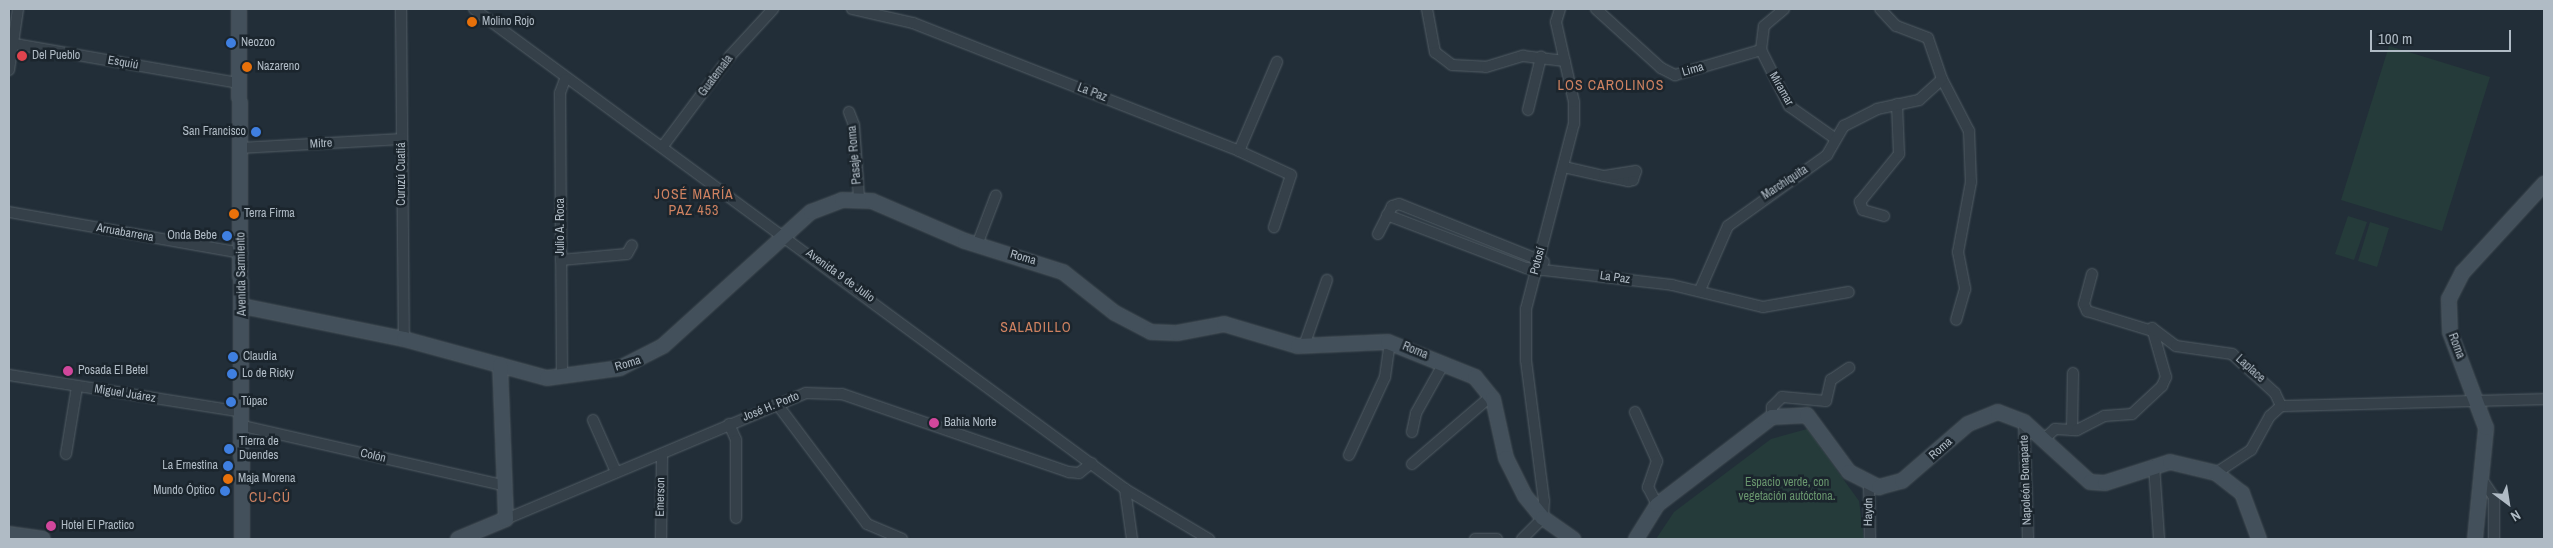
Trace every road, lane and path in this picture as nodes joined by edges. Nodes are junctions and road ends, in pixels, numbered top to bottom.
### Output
1 (18, 9) edge
2 (239, 9) edge
3 (401, 9) edge
4 (474, 9) edge
5 (773, 9) edge
6 (852, 9) edge
7 (1427, 9) edge
8 (1560, 9) edge
9 (1596, 9) edge
10 (1784, 9) edge
11 (1880, 9) edge
12 (901, 14) edge
13 (11, 44) edge
14 (1761, 50) junction
15 (1541, 57) junction
16 (1277, 62) dead end
17 (1565, 62) junction
18 (9, 70) edge
19 (565, 79) junction
20 (1942, 79) junction
21 (238, 83) junction
22 (1896, 104) junction
23 (1528, 110) dead end
24 (849, 112) dead end
25 (1833, 137) junction
26 (402, 139) junction
27 (663, 146) junction
28 (240, 148) junction
29 (1239, 151) junction
30 (1564, 166) junction
31 (1604, 176) dead end
32 (2544, 184) edge
33 (996, 195) dead end
34 (859, 198) junction
35 (9, 212) edge
36 (1387, 215) junction
37 (1884, 216) dead end
38 (1274, 227) dead end
39 (784, 234) junction
40 (1378, 234) dead end
41 (632, 245) dead end
42 (978, 245) junction
43 (242, 253) junction
44 (1538, 258) junction
45 (561, 260) junction
46 (1535, 270) junction
47 (1555, 270) junction
48 (2092, 274) dead end
49 (1327, 280) dead end
50 (1700, 290) junction
51 (1849, 292) dead end
52 (242, 306) junction
53 (1956, 320) dead end
54 (2149, 330) junction
55 (403, 333) junction
56 (1390, 343) junction
57 (1304, 346) junction
58 (1444, 363) junction
59 (500, 365) junction
60 (1849, 368) dead end
61 (2073, 373) dead end
62 (9, 375) edge
63 (562, 377) junction
64 (77, 387) junction
65 (1491, 396) junction
66 (2544, 399) edge
67 (2479, 400) junction
68 (777, 404) junction
69 (2281, 406) junction
70 (1635, 412) dead end
71 (1772, 417) junction
72 (242, 419) junction
73 (593, 420) dead end
74 (2024, 422) junction
75 (729, 424) junction
76 (2072, 430) junction
77 (1412, 432) dead end
78 (2044, 439) junction
79 (66, 454) dead end
80 (662, 454) junction
81 (1349, 456) dead end
82 (1092, 464) junction
83 (1412, 464) dead end
84 (2154, 466) junction
85 (616, 472) junction
86 (2216, 473) junction
87 (2481, 478) junction
88 (503, 485) junction
89 (1869, 485) junction
90 (1125, 489) junction
91 (1657, 504) junction
92 (736, 518) dead end
93 (1543, 518) junction
94 (506, 519) junction
95 (9, 534) edge
96 (244, 538) edge
97 (43, 539) edge
98 (458, 539) edge
99 (662, 539) edge
100 (902, 539) edge
101 (1132, 539) edge
102 (1209, 539) edge
103 (1474, 539) edge
104 (1497, 539) edge
105 (1522, 539) edge
106 (1573, 539) edge
107 (1636, 539) edge
108 (1870, 539) edge
109 (2028, 539) edge
110 (2159, 539) edge
111 (2259, 539) edge
112 (2475, 539) edge
113 (2494, 539) edge

1 - 13 street
2 - 21 main road, Avenida Sarmiento
3 - 26 street, Curuzú Cuatiá
4 - 19 street, Avenida 9 de Julio
5 - 27 street, Guatemala
6 - 12 street, La Paz
7 - 15 street
8 - 17 street, Potosí
9 - 14 street, Lima
10 - 14 street
11 - 20 street
12 - 29 street, La Paz
13 - 18 street
13 - 21 street, Esquiú
14 - 25 street, Miramar
15 - 17 street
15 - 23 street
16 - 29 street
17 - 30 street, Potosí
19 - 27 street, Avenida 9 de Julio
19 - 45 street, Julio A. Roca
20 - 22 street
20 - 53 street
21 - 28 main road, Avenida Sarmiento
22 - 25 street, Marchiquita
22 - 37 street
24 - 34 street, Pasaje Roma
25 - 50 street, Marchiquita
26 - 28 street, Mitre
26 - 55 street, Curuzú Cuatiá
27 - 39 street, Avenida 9 de Julio
28 - 43 main road, Avenida Sarmiento
29 - 38 street, La Paz
30 - 31 street
30 - 44 street, Potosí
32 - 67 main road, Roma
33 - 42 street
34 - 39 main road, Roma
34 - 42 main road, Roma
35 - 43 street, Arruabarrena
36 - 40 street
36 - 44 street
36 - 46 street, La Paz
39 - 63 main road, Roma
39 - 82 street, Avenida 9 de Julio
41 - 45 street
42 - 57 main road, Roma
43 - 52 main road, Avenida Sarmiento
44 - 46 street, Potosí
44 - 47 street
45 - 63 street, Julio A. Roca
46 - 47 street, La Paz
46 - 93 street, Potosí
47 - 50 street, La Paz
48 - 54 street
49 - 57 street
50 - 51 street, La Paz
52 - 55 main road, Roma
52 - 72 main road, Avenida Sarmiento
54 - 69 street, Laplace
54 - 76 street
55 - 59 main road, Roma
56 - 57 main road, Roma
56 - 58 main road, Roma
56 - 81 street
58 - 65 main road, Roma
58 - 77 street
59 - 63 main road, Roma
59 - 88 main road
60 - 71 street
61 - 76 street
62 - 64 street, Miguel Juárez
64 - 72 street, Miguel Juárez
64 - 79 street
65 - 83 street
65 - 93 main road, Roma
66 - 67 street
67 - 69 street
67 - 87 main road, Roma
68 - 75 street, José H. Porto
68 - 82 street, José H. Porto
68 - 100 street
69 - 86 street
70 - 91 street
71 - 89 main road
71 - 91 main road
72 - 88 street, Colón
72 - 96 main road, Avenida Sarmiento
73 - 85 street
74 - 78 main road, Roma
74 - 89 main road, Roma
74 - 109 street, Napoleón Bonaparte
75 - 80 street, José H. Porto
75 - 92 street
76 - 78 street
78 - 84 main road, Roma
80 - 85 street, José H. Porto
80 - 99 street, Emerson
82 - 90 street, Avenida 9 de Julio
84 - 86 main road, Roma
84 - 110 street
85 - 94 street, José H. Porto
86 - 111 main road, Roma
87 - 112 main road, Roma
87 - 113 street
88 - 94 main road
89 - 108 street, Haydn
90 - 101 street
90 - 102 street, Avenida 9 de Julio
91 - 107 main road
93 - 105 street
93 - 106 main road, Roma
94 - 98 main road, José H. Porto
95 - 97 main road
103 - 104 street

